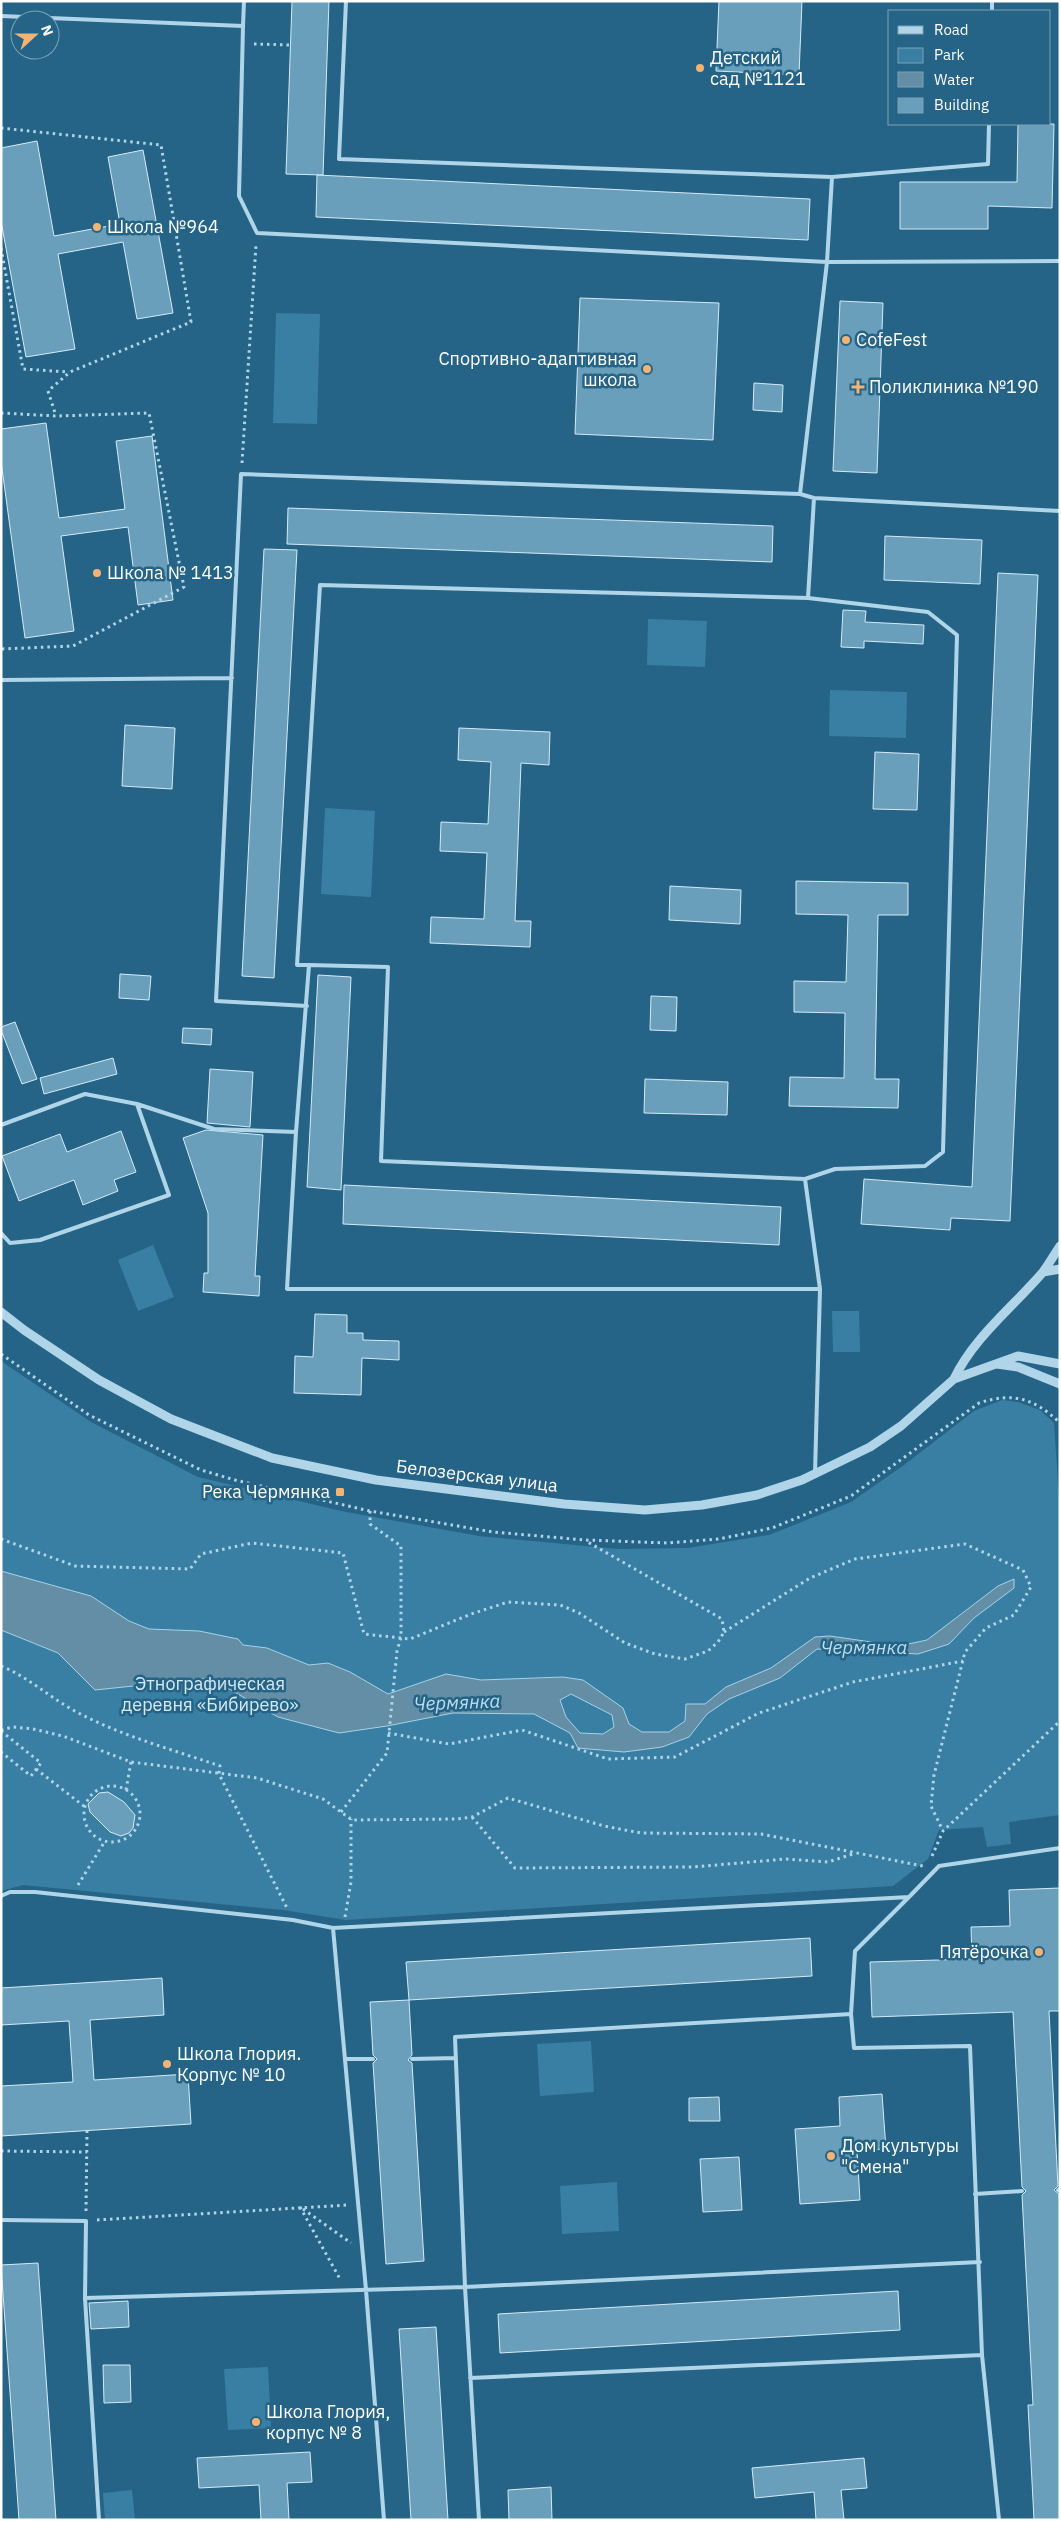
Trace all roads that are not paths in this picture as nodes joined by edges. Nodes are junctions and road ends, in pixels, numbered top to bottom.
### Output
1 (244, 1) edge
2 (346, 1) edge
3 (1, 16) edge
4 (243, 26) junction
5 (989, 125) edge
6 (832, 177) junction
7 (1060, 261) edge
8 (828, 262) junction
9 (800, 494) junction
10 (814, 498) junction
11 (1060, 511) edge
12 (808, 598) junction
13 (232, 678) junction
14 (1, 680) edge
15 (309, 966) junction
16 (307, 1006) junction
17 (137, 1104) junction
18 (1, 1125) edge
19 (296, 1132) junction
20 (806, 1179) junction
21 (1, 1234) edge
22 (1060, 1246) edge
23 (1060, 1269) edge
24 (1043, 1272) junction
25 (820, 1289) junction
26 (1, 1312) edge
27 (995, 1364) junction
28 (1060, 1364) edge
29 (954, 1380) junction
30 (1060, 1384) edge
31 (815, 1475) junction
32 (1060, 1848) edge
33 (1, 1896) edge
34 (909, 1897) junction
35 (333, 1928) junction
36 (851, 2014) junction
37 (456, 2058) junction
38 (345, 2059) junction
39 (373, 2059) dead end
40 (412, 2059) dead end
41 (1022, 2191) dead end
42 (975, 2194) junction
43 (1, 2220) edge
44 (980, 2262) junction
45 (465, 2287) junction
46 (366, 2290) junction
47 (84, 2298) junction
48 (982, 2355) junction
49 (470, 2378) junction
50 (99, 2520) edge
51 (384, 2520) edge
52 (478, 2520) edge
53 (999, 2520) edge

1 - 4 lane
2 - 6 lane
3 - 4 lane
4 - 8 lane
5 - 6 lane
6 - 8 lane
7 - 8 lane
8 - 9 lane
9 - 10 lane
9 - 13 lane
10 - 11 lane
10 - 12 lane
12 - 15 lane
12 - 20 lane
13 - 14 lane
13 - 16 lane
15 - 16 lane
15 - 20 lane
16 - 19 lane
17 - 18 lane
17 - 19 lane
17 - 21 lane
19 - 25 lane
20 - 25 lane
22 - 24 street, Белозерская улица
23 - 24 street
24 - 29 street, Белозерская улица
25 - 31 lane
26 - 31 street, Белозерская улица
27 - 28 street, Белозерская улица
27 - 29 street, Белозерская улица
27 - 30 street, Белозерская улица
29 - 31 street, Белозерская улица
32 - 34 lane
33 - 35 lane
34 - 35 lane
34 - 36 lane
35 - 38 lane
36 - 37 lane
36 - 42 lane
37 - 40 lane
37 - 45 lane
38 - 39 lane
38 - 46 lane
41 - 42 lane
42 - 44 lane
43 - 47 lane
44 - 45 lane
44 - 48 lane
45 - 46 lane
45 - 49 lane
46 - 47 lane
46 - 51 lane
47 - 50 lane
48 - 49 lane
48 - 53 lane
49 - 52 lane

